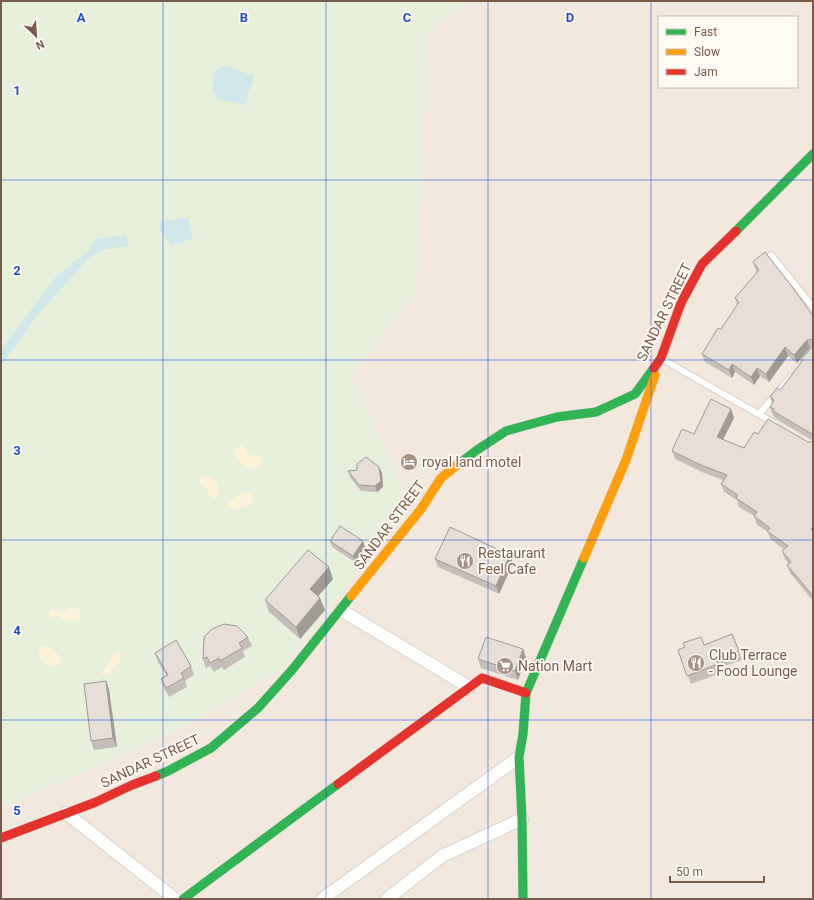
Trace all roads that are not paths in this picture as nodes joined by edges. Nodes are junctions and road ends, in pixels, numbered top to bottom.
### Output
1 (813, 154) edge
2 (771, 255) dead end
3 (813, 307) edge
4 (661, 358) junction
5 (794, 374) edge
6 (760, 414) junction
7 (780, 426) edge
8 (341, 610) junction
9 (469, 687) junction
10 (526, 694) junction
11 (519, 757) junction
12 (66, 813) junction
13 (522, 819) junction
14 (1, 838) edge
15 (175, 899) edge
16 (183, 899) edge
17 (322, 899) edge
18 (387, 899) edge
19 (523, 899) edge

1 - 4 street, SANDAR STREET
2 - 3 lane
4 - 6 lane
4 - 8 street, SANDAR STREET
4 - 10 street
5 - 6 lane
6 - 7 lane
8 - 9 street
8 - 12 street, SANDAR STREET
9 - 10 street
9 - 16 street
10 - 11 street
11 - 13 street
11 - 17 street
12 - 14 street, SANDAR STREET
12 - 15 street
13 - 18 street
13 - 19 street

